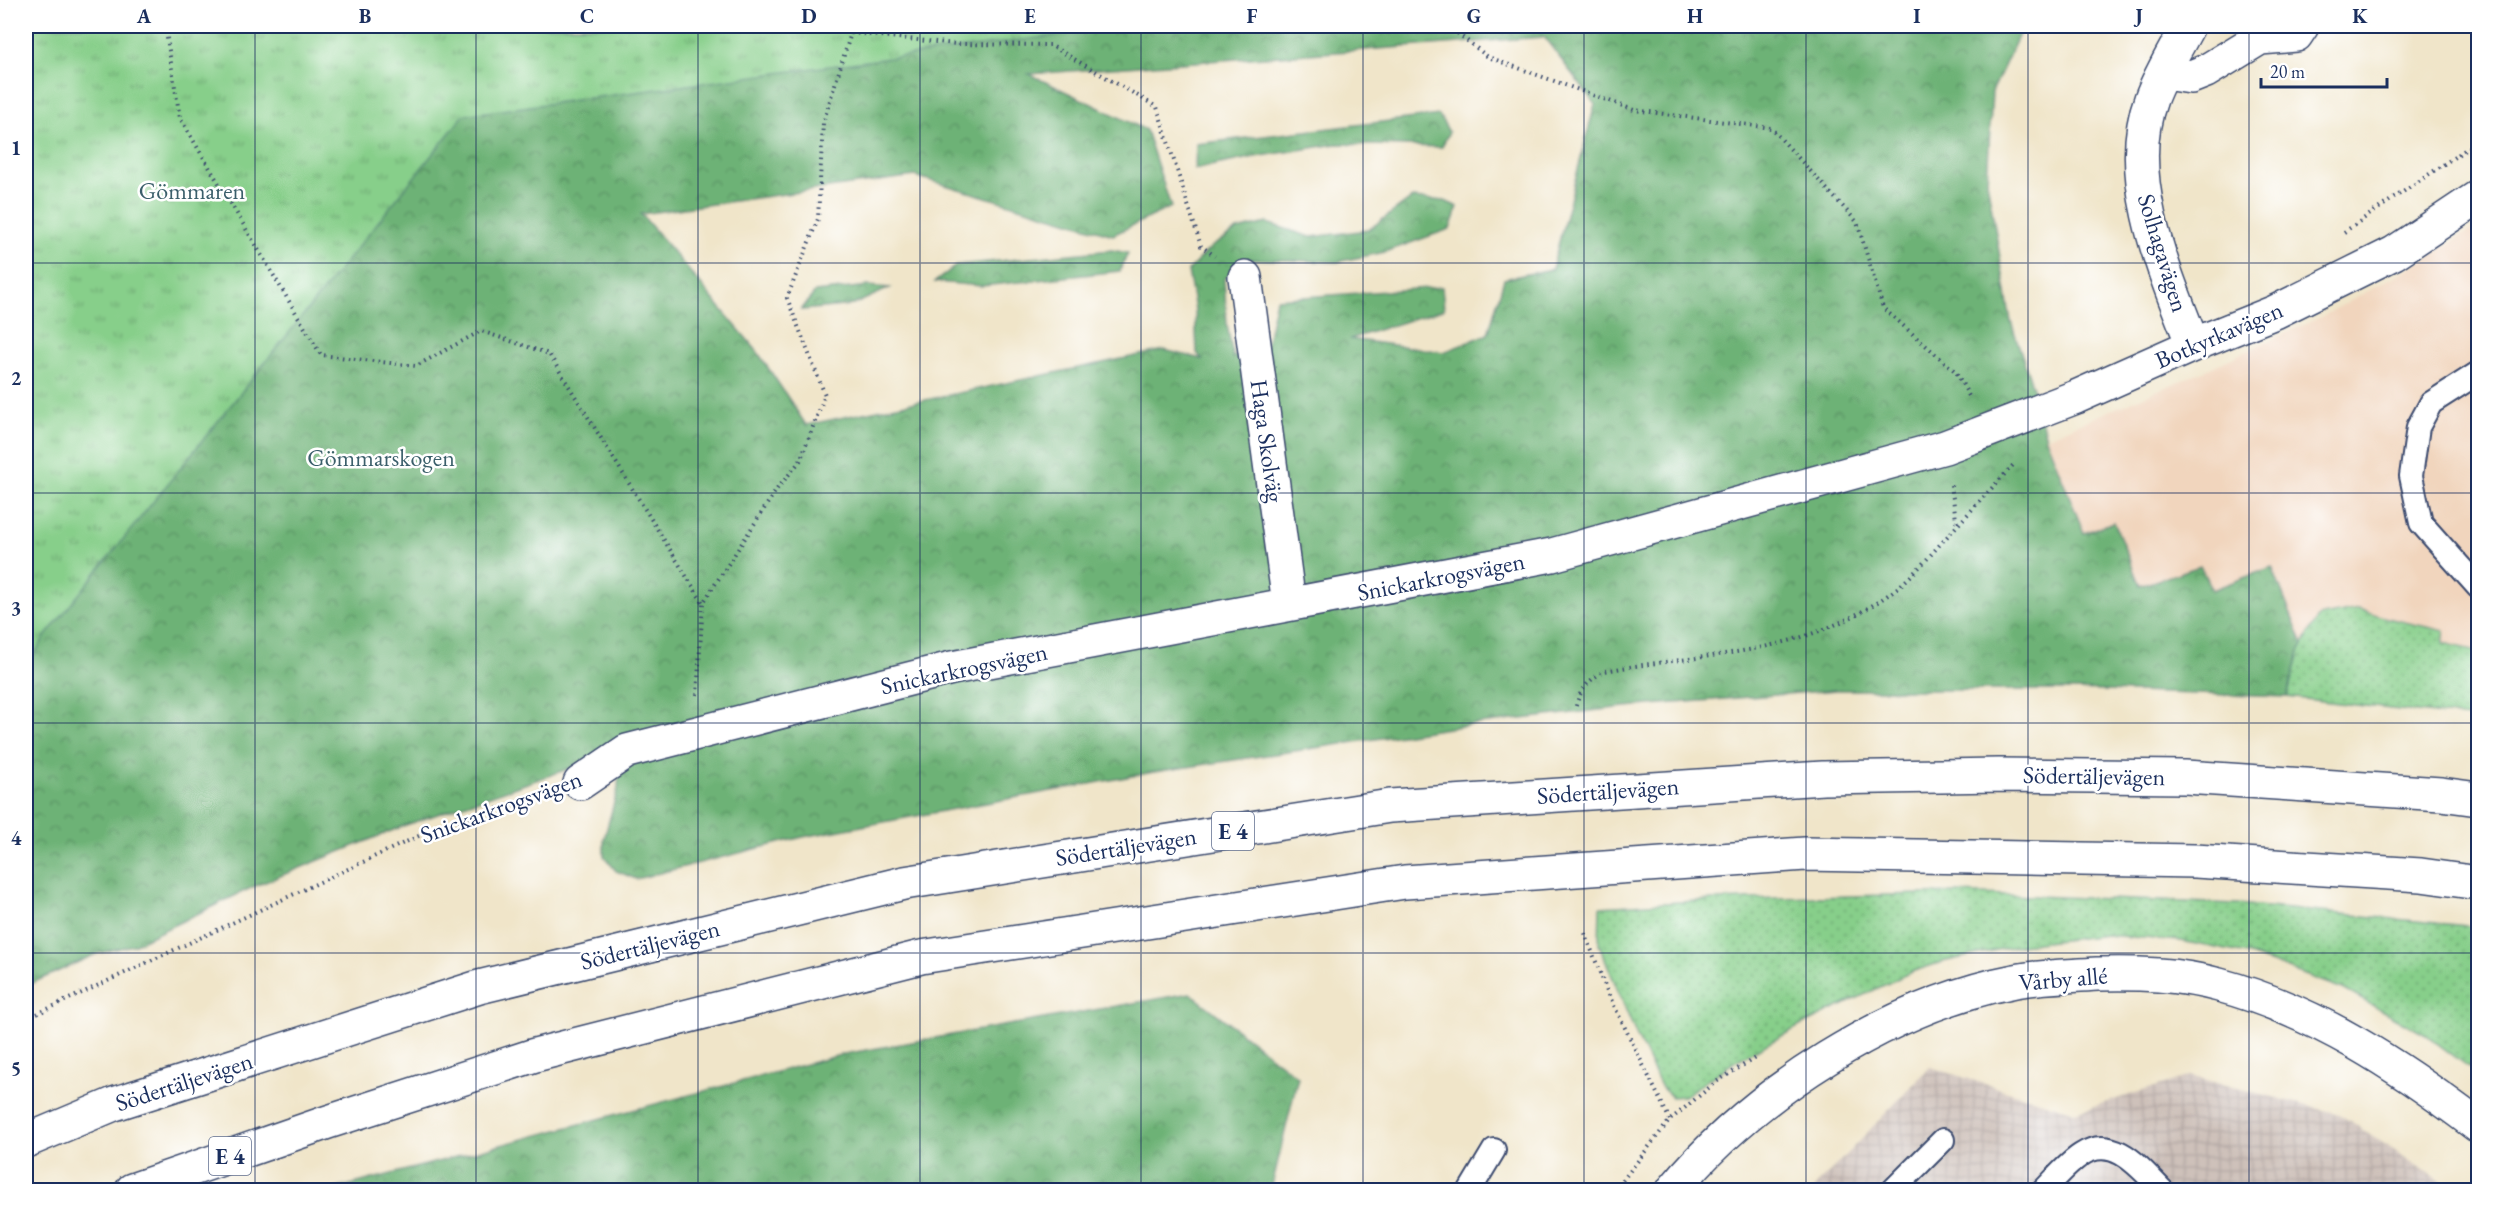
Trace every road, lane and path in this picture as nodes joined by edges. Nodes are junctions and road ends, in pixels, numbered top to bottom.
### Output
1 (165, 26) edge
2 (843, 26) edge
3 (1448, 26) edge
4 (2188, 26) edge
5 (2302, 26) edge
6 (851, 33) junction
7 (2164, 73) junction
8 (2478, 197) edge
9 (1245, 278) joint
10 (2193, 345) junction
11 (2478, 373) edge
12 (1987, 431) junction
13 (1946, 447) joint
14 (1957, 526) dead end
15 (2478, 587) edge
16 (703, 603) junction
17 (1288, 604) junction
18 (1576, 706) dead end
19 (694, 734) junction
20 (580, 783) joint
21 (2478, 799) edge
22 (2478, 883) edge
23 (1585, 933) dead end
24 (26, 1018) edge
25 (2478, 1126) edge
26 (1943, 1140) dead end
27 (26, 1141) edge
28 (1494, 1150) dead end
29 (132, 1191) edge
30 (1470, 1191) edge
31 (1616, 1191) edge
32 (1674, 1191) edge
33 (1893, 1191) edge
34 (2044, 1191) edge
35 (2162, 1191) edge

1 - 16 path
2 - 6 path
3 - 12 path
4 - 7 main road, Solhagavägen
5 - 7 main road
6 - 9 path
6 - 16 path
7 - 10 main road, Solhagavägen
8 - 10 main road, Botkyrkavägen
9 - 17 main road, Haga Skolväg
10 - 12 main road, Botkyrkavägen
11 - 15 lane
12 - 13 main road, Botkyrkavägen
13 - 17 main road, Snickarkrogsvägen
14 - 18 path
16 - 19 path
17 - 19 main road, Snickarkrogsvägen
19 - 20 main road, Snickarkrogsvägen
20 - 24 path, Snickarkrogsvägen
21 - 27 main road, Södertäljevägen / E 4
22 - 29 main road, E 4
23 - 31 path
25 - 32 main road, Vårby allé
26 - 33 lane
28 - 30 lane
34 - 35 lane

